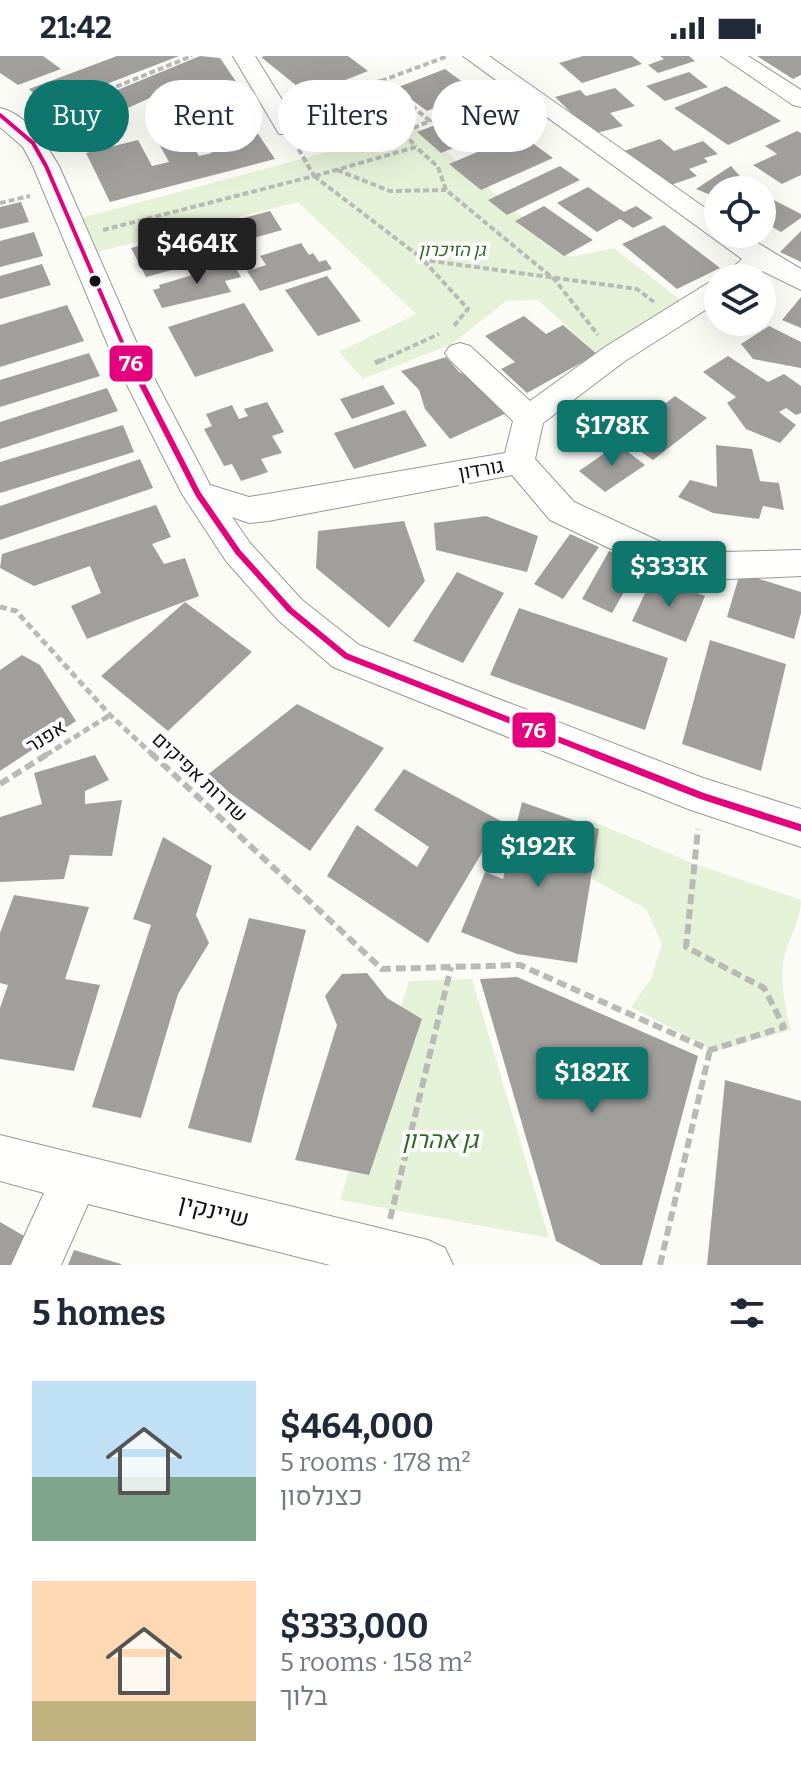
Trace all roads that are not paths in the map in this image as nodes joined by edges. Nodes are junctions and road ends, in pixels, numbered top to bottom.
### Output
1 (244, 56) edge
2 (474, 56) edge
3 (732, 56) edge
4 (801, 100) edge
5 (278, 112) edge
6 (9, 121) edge
7 (704, 219) edge
8 (745, 248) edge
9 (760, 259) junction
10 (753, 264) edge
11 (801, 281) edge
12 (704, 298) edge
13 (460, 353) dead end
14 (529, 418) junction
15 (519, 462) junction
16 (198, 494) junction
17 (292, 503) junction
18 (238, 552) junction
19 (801, 563) edge
20 (801, 828) edge
21 (0, 1158) edge
22 (76, 1176) junction
23 (36, 1265) edge
24 (428, 1265) edge

1 - 5 street
2 - 7 street
3 - 4 street
6 - 16 street
8 - 9 street
9 - 10 street
9 - 11 street
12 - 14 street
13 - 14 street
14 - 15 street, גורדון
15 - 17 street, גורדון
15 - 19 street
16 - 17 street
16 - 18 street
17 - 18 street, גורדון
18 - 20 street
21 - 22 street, שיינקין
22 - 23 street
22 - 24 street, שיינקין

